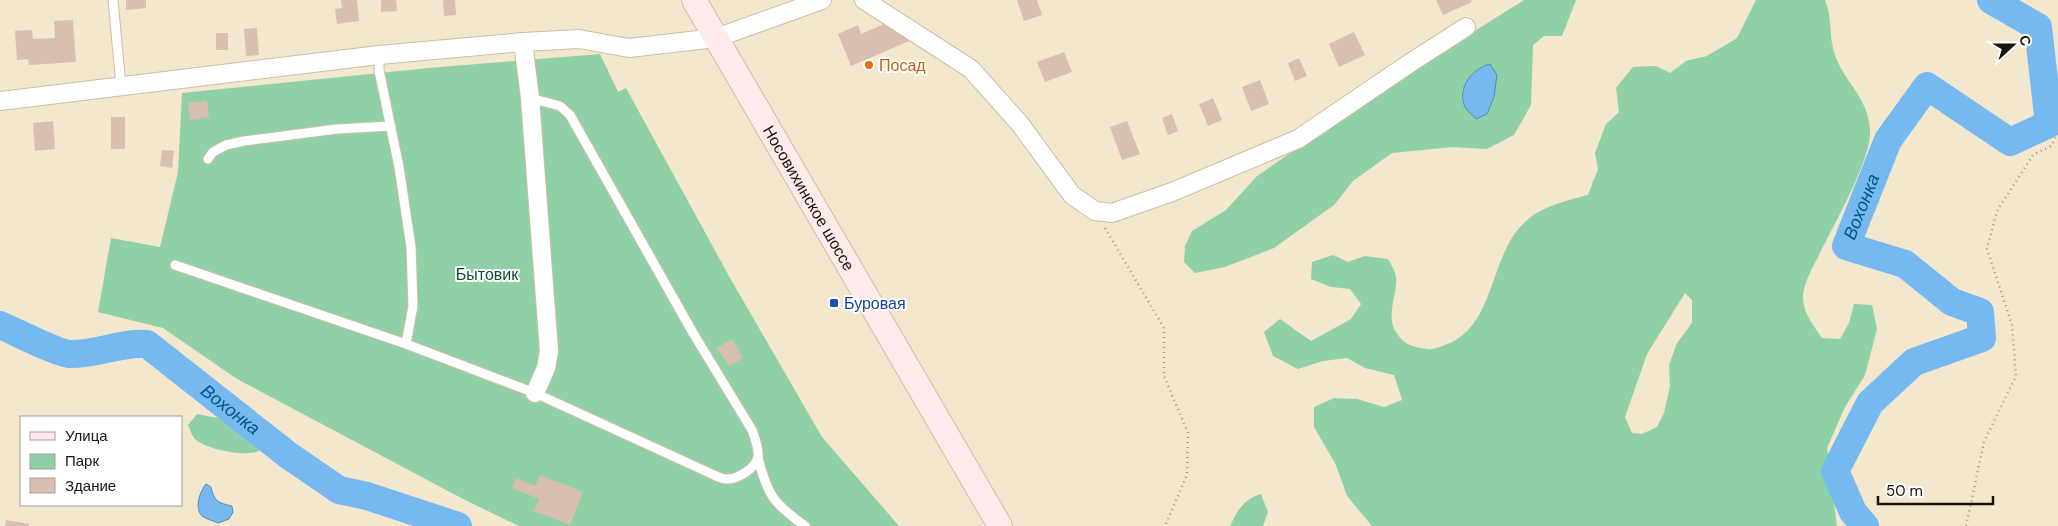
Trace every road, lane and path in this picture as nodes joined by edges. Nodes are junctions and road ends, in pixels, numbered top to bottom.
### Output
1 (113, 0) edge
2 (694, 0) edge
3 (822, 0) edge
4 (864, 0) edge
5 (1466, 27) dead end
6 (716, 38) junction
7 (523, 42) junction
8 (379, 54) junction
9 (121, 86) junction
10 (530, 98) junction
11 (0, 101) edge
12 (391, 126) junction
13 (2058, 133) edge
14 (208, 159) dead end
15 (1095, 212) junction
16 (175, 265) dead end
17 (406, 344) junction
18 (535, 393) junction
19 (758, 458) junction
20 (805, 526) edge
21 (1000, 526) edge
22 (1165, 526) edge
23 (1966, 526) edge

1 - 9 lane
2 - 6 main road, Носовихинское шоссе
3 - 6 street
4 - 15 street
5 - 15 street
6 - 7 street
6 - 21 main road, Носовихинское шоссе
7 - 8 street
7 - 10 street
8 - 9 street
8 - 12 lane
9 - 11 street
10 - 18 street
10 - 19 lane
12 - 14 lane
12 - 17 lane
13 - 23 path
15 - 22 path
16 - 17 lane
17 - 18 lane
18 - 19 lane
19 - 20 lane

